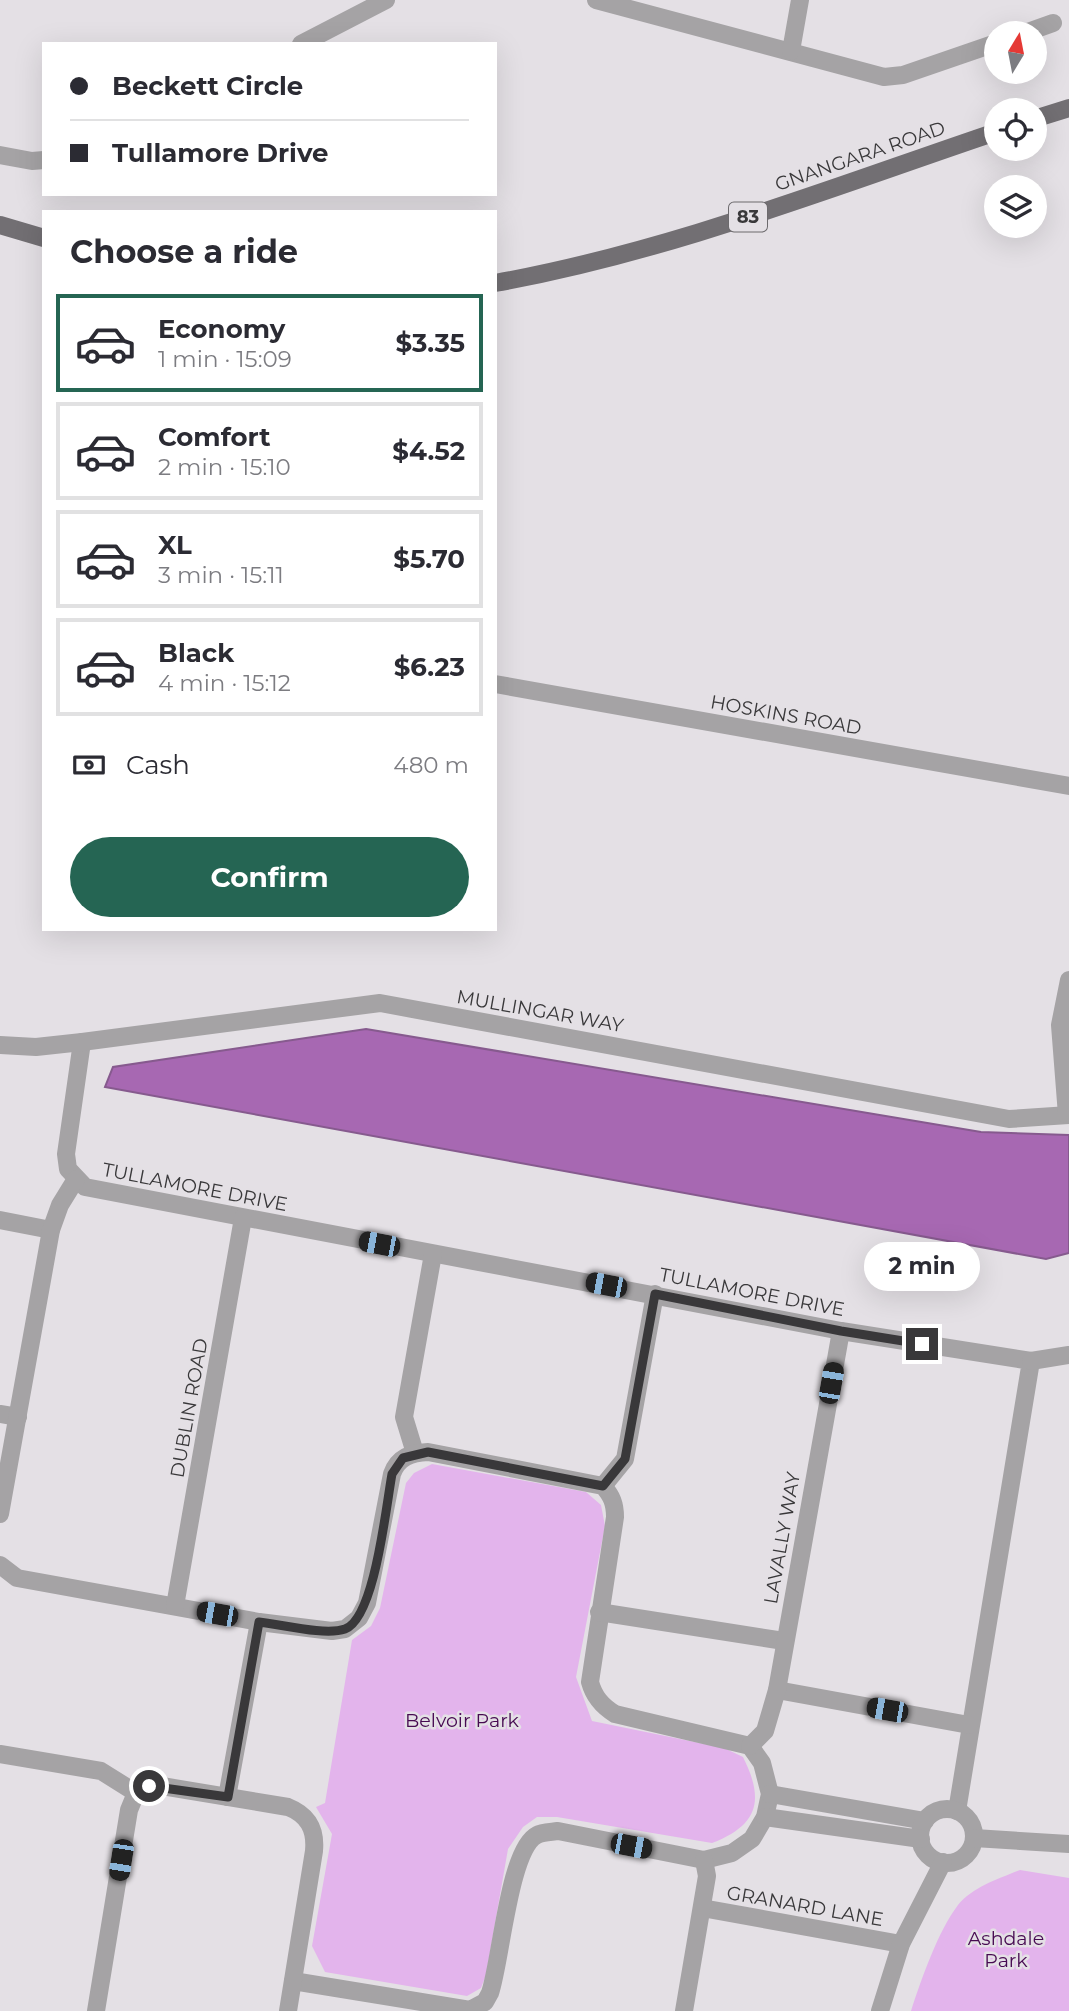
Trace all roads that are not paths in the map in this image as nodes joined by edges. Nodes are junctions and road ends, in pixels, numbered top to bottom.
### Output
1 (386, 0) edge
2 (596, 0) edge
3 (800, 0) edge
4 (1053, 23) dead end
5 (1047, 25) edge
6 (305, 42) edge
7 (984, 47) edge
8 (791, 51) junction
9 (1069, 107) edge
10 (1047, 115) edge
11 (984, 136) edge
12 (0, 155) edge
13 (42, 160) edge
14 (0, 225) edge
15 (42, 237) edge
16 (497, 283) edge
17 (497, 684) edge
18 (1069, 786) edge
19 (1069, 980) edge
20 (1068, 1001) edge
21 (82, 1042) junction
22 (0, 1045) edge
23 (1068, 1115) edge
24 (76, 1179) junction
25 (243, 1218) junction
26 (0, 1220) edge
27 (51, 1230) junction
28 (433, 1254) junction
29 (655, 1294) junction
30 (841, 1331) junction
31 (1069, 1355) edge
32 (1031, 1361) junction
33 (9, 1415) edge
34 (415, 1453) junction
35 (603, 1486) junction
36 (0, 1514) edge
37 (0, 1565) edge
38 (175, 1606) junction
39 (599, 1612) junction
40 (259, 1622) junction
41 (784, 1641) junction
42 (777, 1690) junction
43 (969, 1725) junction
44 (750, 1746) junction
45 (0, 1754) edge
46 (136, 1793) junction
47 (770, 1794) junction
48 (228, 1797) junction
49 (957, 1811) junction
50 (765, 1816) junction
51 (925, 1821) junction
52 (974, 1838) junction
53 (920, 1839) junction
54 (1069, 1844) edge
55 (704, 1860) junction
56 (943, 1862) junction
57 (702, 1908) junction
58 (901, 1944) junction
59 (293, 1981) junction
60 (478, 2009) edge
61 (96, 2011) edge
62 (288, 2011) edge
63 (684, 2011) edge
64 (880, 2011) edge

1 - 6 street
2 - 8 street
3 - 8 street
4 - 5 street
7 - 8 street
9 - 10 main road
11 - 16 main road, GNANGARA ROAD / 83
12 - 13 street
14 - 15 main road
17 - 18 street, HOSKINS ROAD
19 - 20 street
20 - 23 street
21 - 22 street, MULLINGAR WAY
21 - 23 street, MULLINGAR WAY
21 - 24 street, TULLAMORE DRIVE
24 - 25 street, TULLAMORE DRIVE
24 - 27 street
25 - 28 street, TULLAMORE DRIVE
25 - 38 street, DUBLIN ROAD
26 - 27 street
27 - 33 street
28 - 29 street, TULLAMORE DRIVE
28 - 34 street
29 - 30 street, TULLAMORE DRIVE
29 - 35 street
30 - 32 street, TULLAMORE DRIVE
30 - 41 street, LAVALLY WAY
31 - 32 street, TULLAMORE DRIVE
32 - 43 street
33 - 36 street
34 - 35 street
34 - 40 street
35 - 39 street
37 - 38 street
38 - 40 street
39 - 41 street
39 - 44 street
40 - 48 street
41 - 42 street, LAVALLY WAY
42 - 43 street
42 - 44 street, LAVALLY WAY
43 - 49 street
44 - 47 street
45 - 46 street
46 - 48 street
46 - 61 street
47 - 50 street
47 - 51 street
48 - 59 street
49 - 51 street
49 - 52 street
50 - 53 street
50 - 55 street
51 - 53 street
52 - 54 street
52 - 56 street
53 - 56 street
55 - 57 street
55 - 60 street
56 - 58 street
57 - 58 street, GRANARD LANE
57 - 63 street
58 - 64 street
59 - 60 street
59 - 62 street

